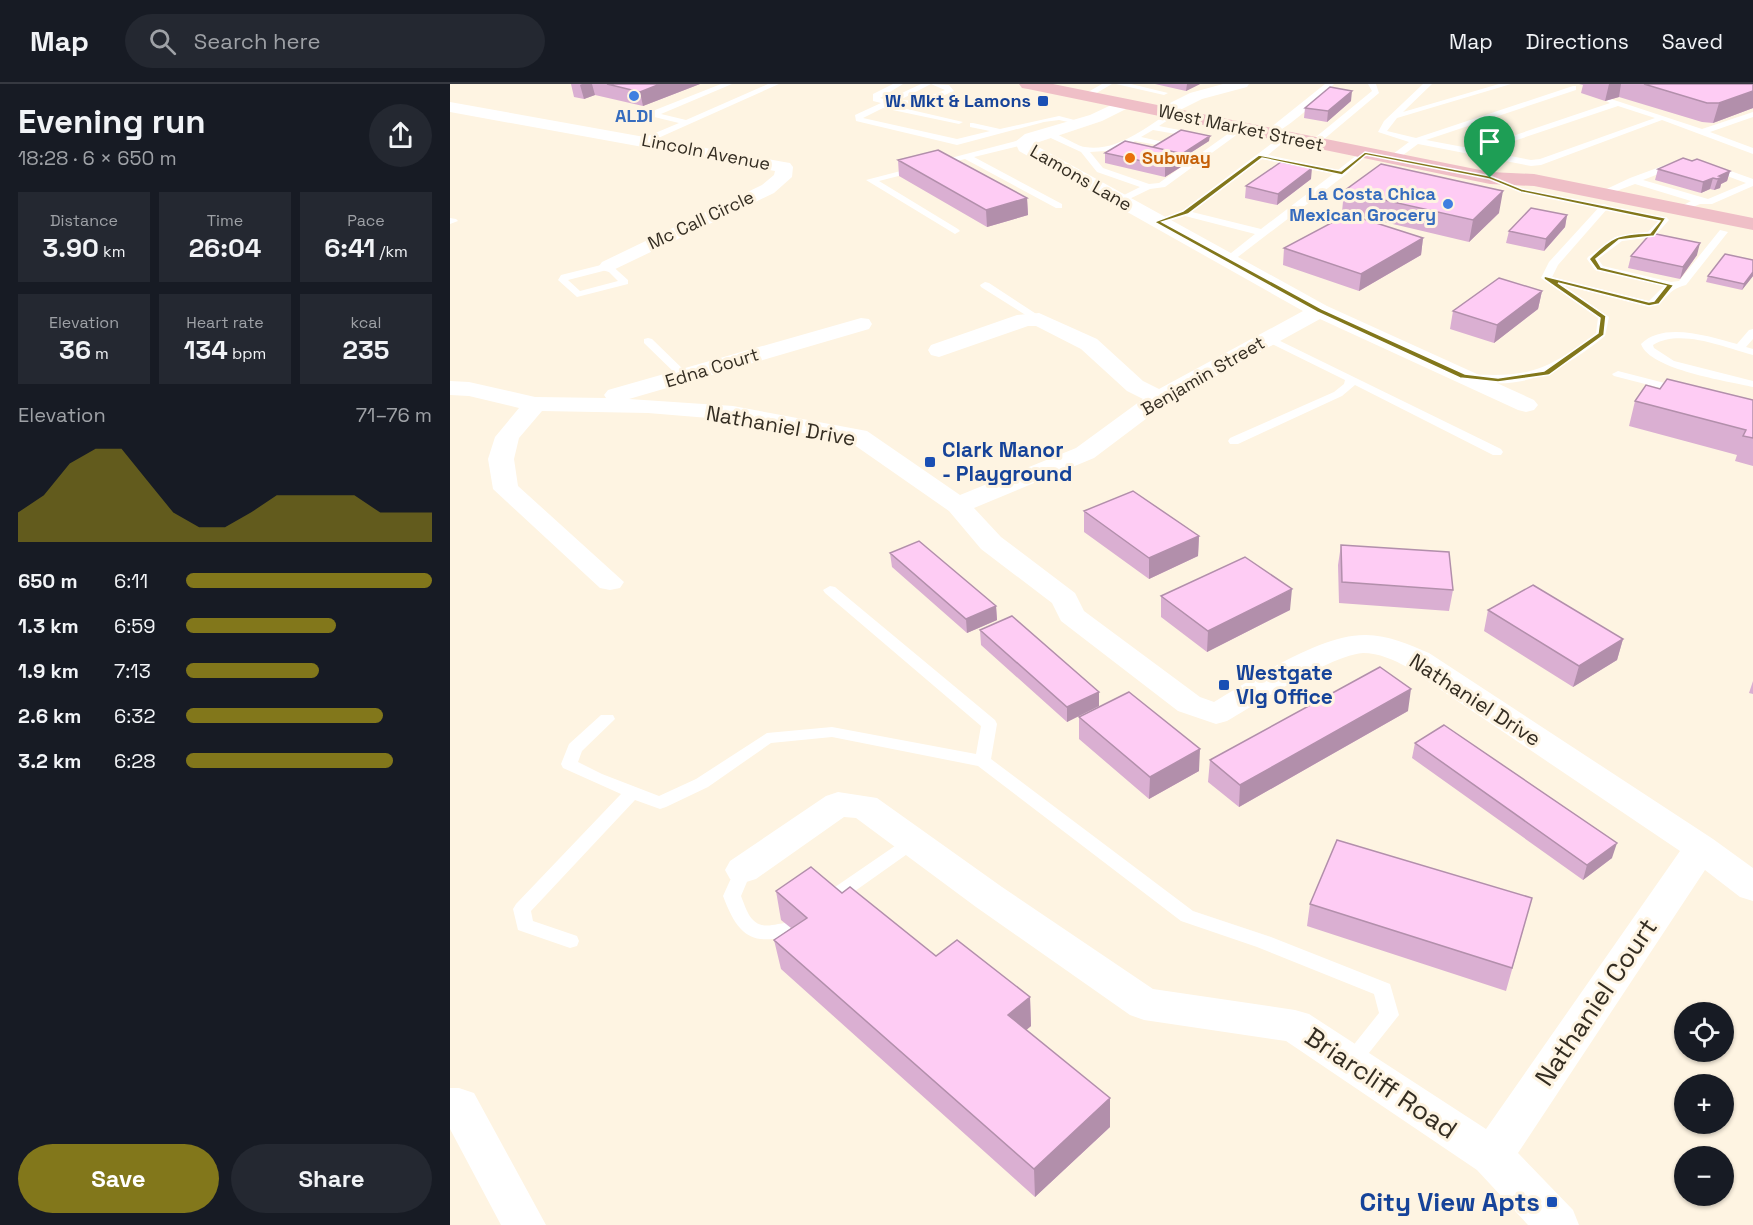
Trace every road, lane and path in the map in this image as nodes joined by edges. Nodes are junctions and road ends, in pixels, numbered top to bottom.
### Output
1 (728, 84) edge
2 (775, 84) edge
3 (899, 84) edge
4 (927, 84) edge
5 (935, 84) edge
6 (1108, 84) edge
7 (1120, 84) edge
8 (1240, 84) edge
9 (1330, 84) edge
10 (1372, 84) edge
11 (1428, 84) edge
12 (1507, 84) edge
13 (1560, 84) edge
14 (1037, 85) edge
15 (1573, 88) junction
16 (1144, 89) junction
17 (1584, 92) dead end
18 (1164, 93) dead end
19 (1085, 96) junction
20 (1608, 100) dead end
21 (888, 103) junction
22 (1619, 103) junction
23 (1124, 104) junction
24 (450, 107) edge
25 (1168, 113) junction
26 (1753, 114) edge
27 (1661, 117) junction
28 (1393, 118) junction
29 (685, 122) junction
30 (959, 122) dead end
31 (1082, 123) junction
32 (973, 125) dead end
33 (1152, 127) junction
34 (1242, 128) junction
35 (1002, 131) junction
36 (1143, 132) junction
37 (1702, 132) junction
38 (1277, 136) junction
39 (1034, 138) junction
40 (1133, 138) junction
41 (1175, 139) edge
42 (644, 141) junction
43 (1416, 141) junction
44 (1314, 143) junction
45 (1123, 145) junction
46 (1165, 145) edge
47 (1204, 146) junction
48 (1084, 150) junction
49 (1193, 151) edge
50 (1753, 151) edge
51 (1154, 152) edge
52 (1473, 152) junction
53 (1365, 153) junction
54 (966, 156) junction
55 (1261, 156) junction
56 (1182, 158) edge
57 (1392, 159) junction
58 (1195, 162) junction
59 (1683, 162) edge
60 (1704, 165) edge
61 (784, 167) joint
62 (1342, 173) junction
63 (1633, 180) junction
64 (1753, 182) edge
65 (1148, 187) junction
66 (1603, 200) junction
67 (1119, 201) junction
68 (1059, 206) dead end
69 (1681, 210) junction
70 (1185, 213) junction
71 (1157, 222) junction
72 (1753, 224) edge
73 (955, 231) dead end
74 (1723, 232) junction
75 (1264, 233) junction
76 (1753, 238) edge
77 (1226, 261) junction
78 (609, 266) junction
79 (1546, 278) junction
80 (985, 285) dead end
81 (1671, 285) junction
82 (1319, 311) junction
83 (1039, 319) junction
84 (861, 324) dead end
85 (1752, 330) edge
86 (1268, 338) junction
87 (648, 341) dead end
88 (1739, 349) junction
89 (939, 350) dead end
90 (1753, 352) edge
91 (1670, 363) junction
92 (1618, 374) dead end
93 (685, 376) junction
94 (1463, 376) junction
95 (1351, 379) junction
96 (1753, 379) edge
97 (1753, 384) edge
98 (450, 388) edge
99 (1697, 394) edge
100 (1159, 398) junction
101 (548, 405) junction
102 (1526, 405) dead end
103 (1234, 441) dead end
104 (1497, 452) dead end
105 (958, 505) junction
106 (610, 582) dead end
107 (830, 590) dead end
108 (607, 719) dead end
109 (983, 761) junction
110 (633, 792) junction
111 (914, 841) junction
112 (1701, 848) junction
113 (743, 870) joint
114 (1753, 887) edge
115 (825, 903) edge
116 (790, 928) edge
117 (570, 941) dead end
118 (1350, 1062) junction
119 (450, 1106) edge
120 (1492, 1156) junction
121 (524, 1225) edge
122 (1557, 1225) edge

1 - 29 lane
2 - 29 lane
3 - 21 lane
4 - 21 lane
5 - 21 lane
6 - 19 lane
7 - 16 lane
8 - 25 street
9 - 38 lane
10 - 44 lane
11 - 28 lane
12 - 28 lane
13 - 15 lane
14 - 19 main road, West Market Street
15 - 17 lane
15 - 43 lane
16 - 18 lane
16 - 23 lane
19 - 23 main road, West Market Street
20 - 22 lane
21 - 30 lane
21 - 35 lane
22 - 27 lane
22 - 52 lane
23 - 25 main road, West Market Street
23 - 31 street, Lamons Lane
24 - 42 street, Lincoln Avenue
25 - 33 lane
25 - 34 main road, West Market Street
26 - 37 lane
27 - 37 lane
27 - 52 lane
28 - 43 lane
29 - 42 lane
31 - 35 lane
31 - 39 street, Lamons Lane
32 - 35 lane
33 - 36 lane
33 - 47 lane
34 - 38 main road, West Market Street
34 - 47 lane
35 - 39 lane
36 - 40 lane
36 - 41 lane
37 - 50 lane
38 - 44 main road, West Market Street
38 - 55 lane
39 - 48 lane
39 - 54 lane
39 - 67 street, Lamons Lane
40 - 45 lane
40 - 46 lane
42 - 61 street, Lincoln Avenue
43 - 52 lane
43 - 57 lane
44 - 53 main road, West Market Street
45 - 48 lane
45 - 51 lane
47 - 49 lane
47 - 58 lane
48 - 65 lane
53 - 57 main road, West Market Street
53 - 62 lane
54 - 68 lane
54 - 73 lane
55 - 62 lane
55 - 70 lane
56 - 58 lane
57 - 66 main road, West Market Street
58 - 65 lane
59 - 63 lane
60 - 64 lane
61 - 78 street, Mc Call Circle
62 - 75 lane
63 - 66 lane
63 - 69 lane
64 - 69 lane
65 - 67 lane
66 - 69 main road, West Market Street
66 - 79 lane
67 - 71 street, Lamons Lane
69 - 72 main road, West Market Street
69 - 74 main road, West Market Street
69 - 81 lane
70 - 71 lane
70 - 75 lane
71 - 77 street, Lamons Lane
74 - 76 main road, West Market Street
74 - 81 lane
75 - 77 lane
77 - 82 street, Lamons Lane
78 - 78 lane
79 - 81 lane
79 - 94 lane
80 - 83 lane
82 - 86 street, Benjamin Street
82 - 94 street, Lamons Lane
83 - 89 street
83 - 100 street
84 - 93 street, Edna Court
85 - 88 lane
86 - 95 lane
86 - 100 street, Benjamin Street
87 - 93 lane
88 - 90 lane
88 - 91 lane
91 - 96 lane
91 - 97 lane
92 - 99 lane
93 - 101 street, Edna Court
94 - 102 street, Lamons Lane
95 - 103 lane
95 - 104 lane
98 - 101 street, Nathaniel Drive
100 - 105 street, Benjamin Street
101 - 105 street, Nathaniel Drive
101 - 106 street
105 - 112 street, Nathaniel Drive
107 - 109 lane
108 - 110 lane
109 - 110 lane
109 - 118 lane
110 - 117 lane
111 - 113 street, Briarcliff Road
111 - 115 lane
111 - 118 street, Briarcliff Road
112 - 114 street, Nathaniel Drive
112 - 120 street, Nathaniel Court
113 - 116 lane
118 - 120 street, Briarcliff Road
119 - 121 street
120 - 122 street, Briarcliff Road

